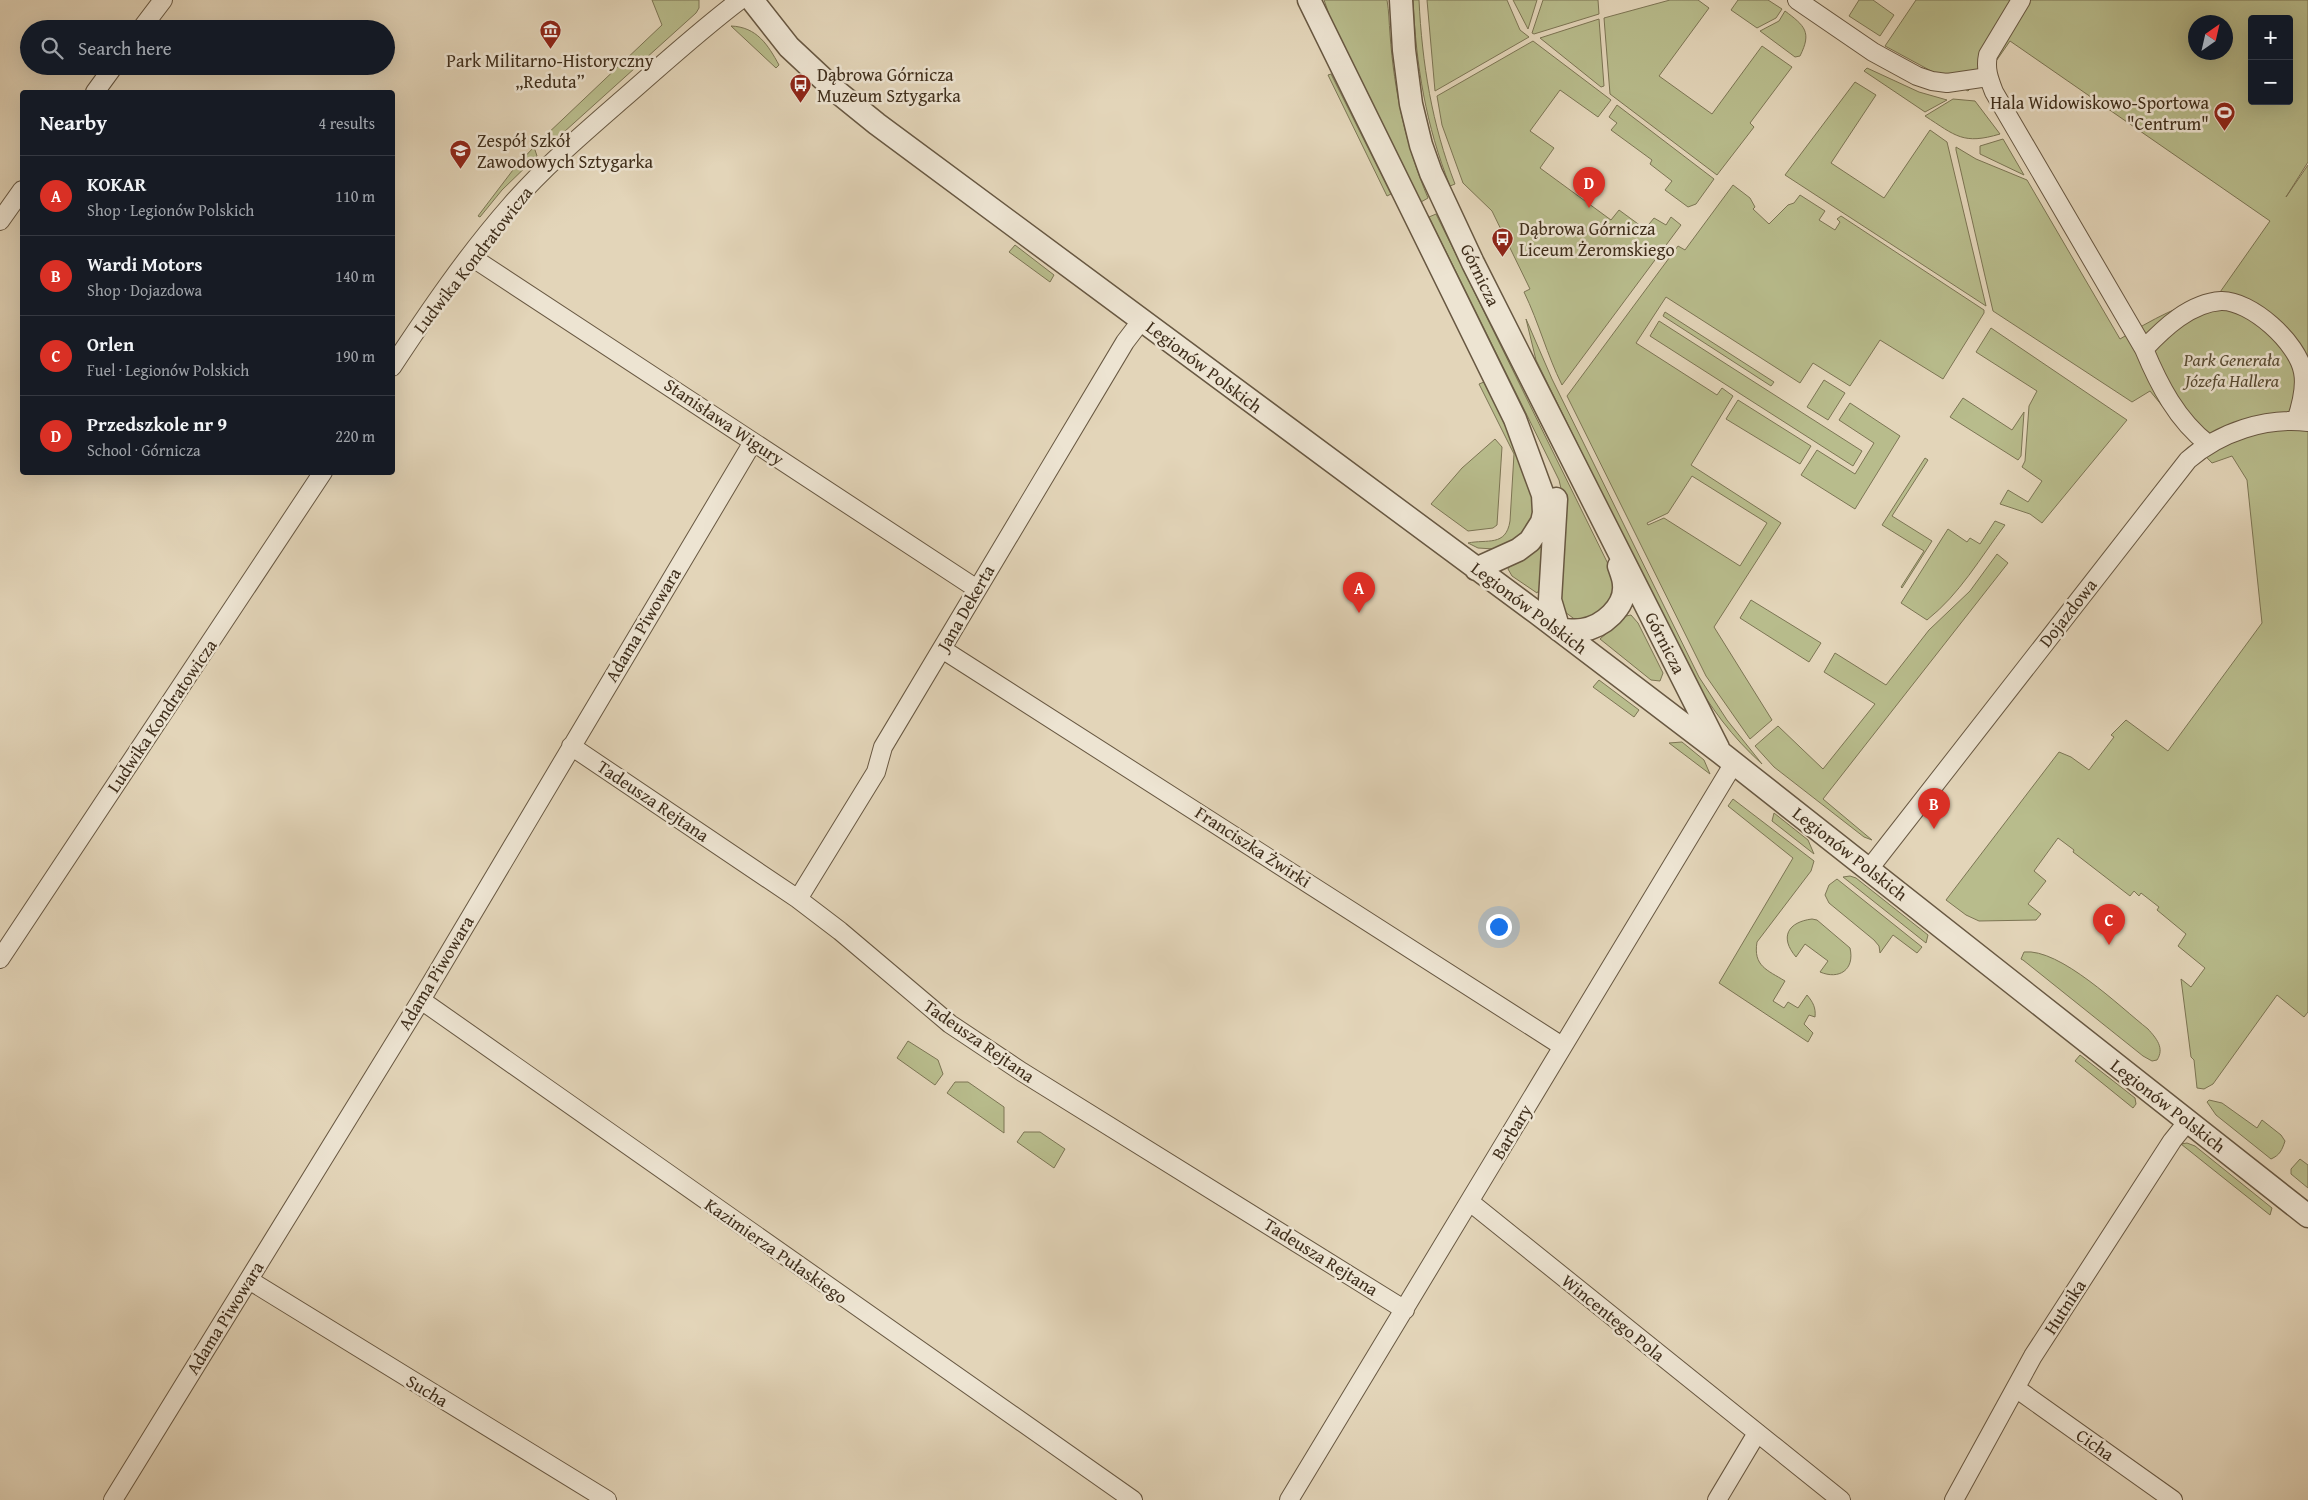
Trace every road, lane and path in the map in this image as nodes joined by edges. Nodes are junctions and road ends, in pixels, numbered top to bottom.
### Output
1 (162, 0) edge
2 (740, 0) edge
3 (752, 0) edge
4 (1309, 0) edge
5 (1401, 0) edge
6 (1798, 0) edge
7 (2021, 0) edge
8 (148, 20) edge
9 (107, 75) edge
10 (1988, 77) junction
11 (96, 90) edge
12 (20, 193) edge
13 (0, 221) edge
14 (470, 256) junction
15 (1141, 320) junction
16 (2144, 349) junction
17 (395, 363) edge
18 (1515, 419) junction
19 (2302, 421) edge
20 (754, 442) junction
21 (2208, 444) junction
22 (321, 475) edge
23 (1610, 533) junction
24 (1476, 569) junction
25 (977, 589) junction
26 (1559, 630) junction
27 (942, 649) junction
28 (570, 746) junction
29 (1728, 758) junction
30 (1869, 869) junction
31 (798, 899) junction
32 (0, 959) edge
33 (420, 1000) junction
34 (1562, 1046) junction
35 (2188, 1122) junction
36 (1470, 1202) junction
37 (2308, 1216) edge
38 (249, 1280) junction
39 (1405, 1310) junction
40 (2016, 1389) junction
41 (1757, 1433) junction
42 (113, 1500) edge
43 (607, 1500) edge
44 (1132, 1500) edge
45 (1289, 1500) edge
46 (1717, 1500) edge
47 (1840, 1500) edge
48 (1954, 1500) edge
49 (2173, 1500) edge

1 - 8 street
2 - 14 street, Ludwika Kondratowicza
3 - 15 street, Legionów Polskich
4 - 18 street, Górnicza
5 - 23 street, Górnicza
6 - 10 street
7 - 10 street
9 - 11 street
10 - 16 street
12 - 13 street
14 - 17 street, Ludwika Kondratowicza
14 - 20 street, Stanisława Wigury
15 - 24 street, Legionów Polskich
15 - 25 street, Jana Dekerta
16 - 19 street
16 - 21 street
18 - 24 street, Górnicza
18 - 26 street, Górnicza
19 - 21 street, Dojazdowa
20 - 25 street, Stanisława Wigury
20 - 28 street, Adama Piwowara
21 - 30 street, Dojazdowa
22 - 32 street, Ludwika Kondratowicza
23 - 26 street, Górnicza
23 - 29 street, Górnicza
24 - 26 street, Legionów Polskich
25 - 27 street, Jana Dekerta
26 - 29 street, Legionów Polskich
27 - 31 street, Jana Dekerta
27 - 34 street, Franciszka Żwirki
28 - 31 street, Tadeusza Rejtana
28 - 33 street, Adama Piwowara
29 - 30 street, Legionów Polskich
29 - 34 street, Barbary
30 - 35 street, Legionów Polskich
31 - 39 street, Tadeusza Rejtana
33 - 38 street, Adama Piwowara
33 - 44 street, Kazimierza Pułaskiego
34 - 36 street, Barbary
35 - 37 street, Legionów Polskich
35 - 40 street, Hutnika
36 - 39 street, Barbary
36 - 41 street, Wincentego Pola
38 - 42 street, Adama Piwowara
38 - 43 street, Sucha
39 - 45 street, Barbary
40 - 48 street, Hutnika
40 - 49 street, Cicha
41 - 46 street
41 - 47 street, Wincentego Pola

